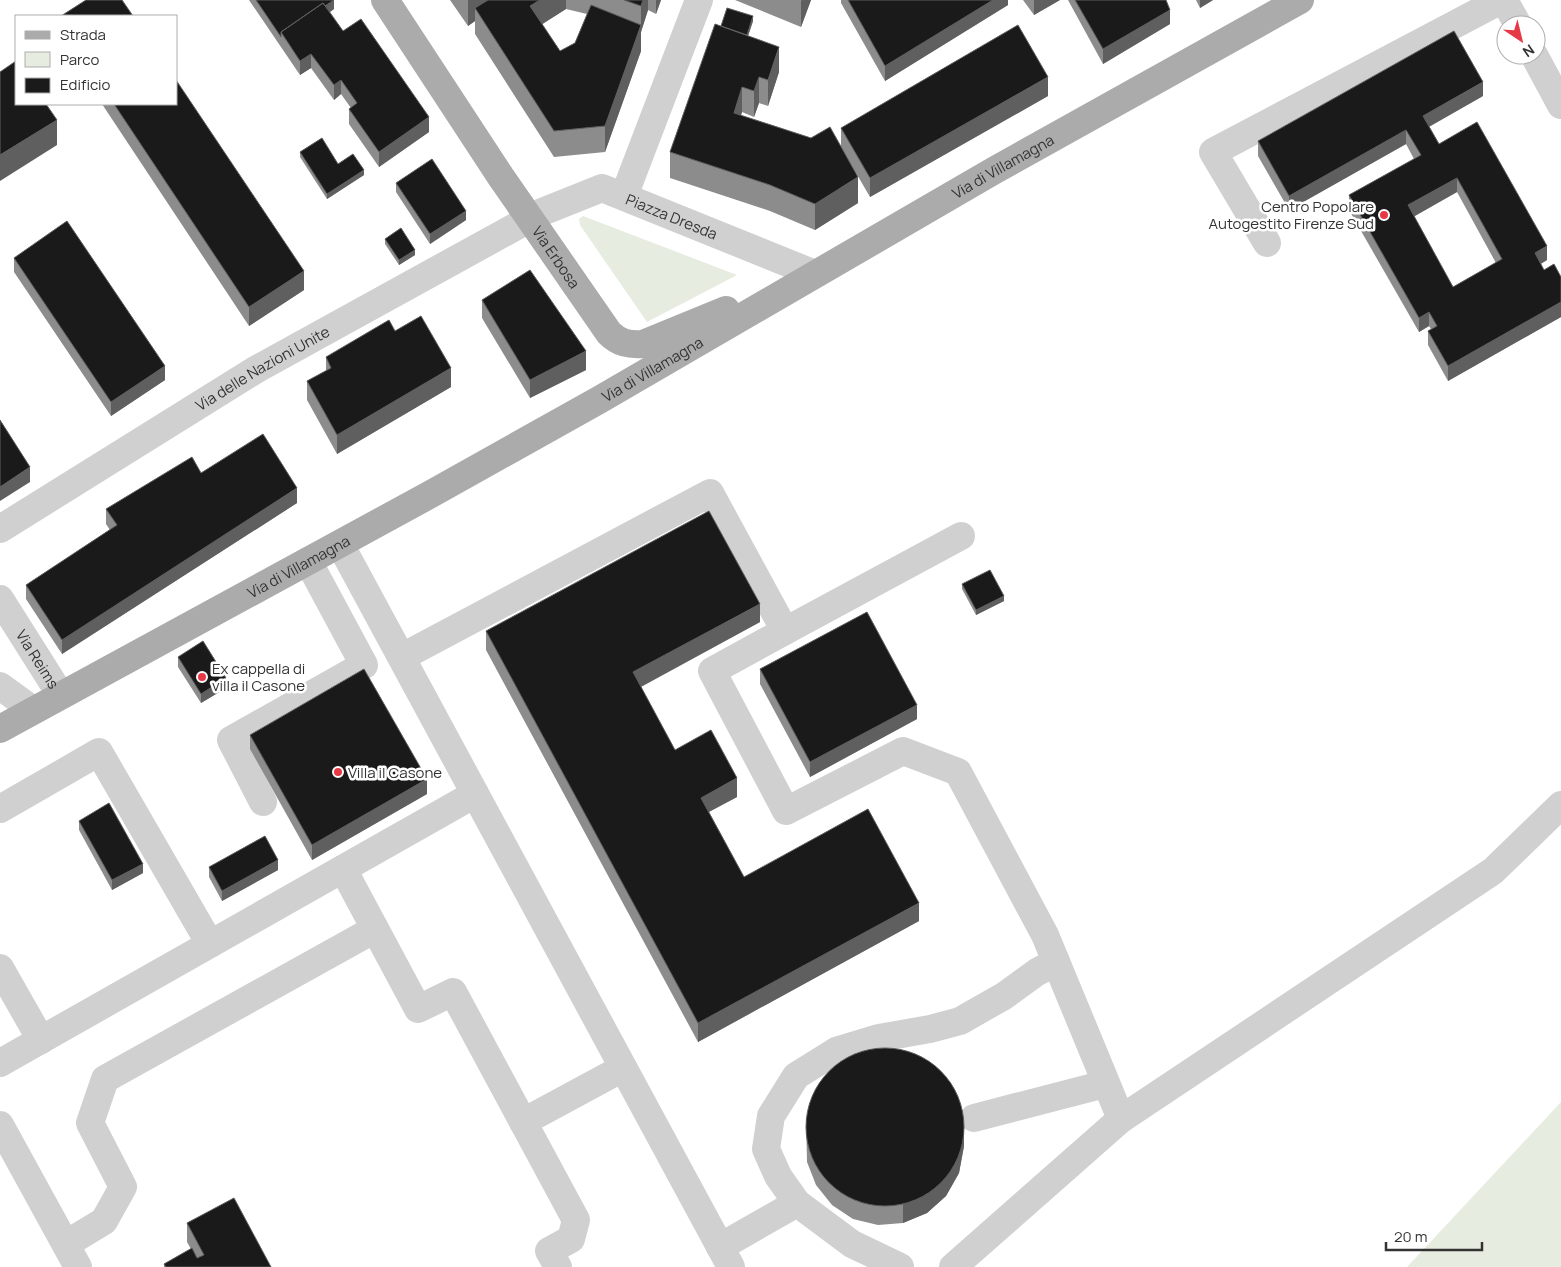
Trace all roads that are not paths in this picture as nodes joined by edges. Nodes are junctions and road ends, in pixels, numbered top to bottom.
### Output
1 (385, 0) edge
2 (699, 0) edge
3 (1300, 0) edge
4 (1503, 0) edge
5 (1512, 15) edge
6 (1539, 65) edge
7 (1561, 106) edge
8 (624, 196) junction
9 (530, 219) junction
10 (1267, 243) dead end
11 (811, 276) junction
12 (0, 529) edge
13 (961, 536) dead end
14 (340, 544) junction
15 (308, 561) junction
16 (0, 599) edge
17 (785, 630) junction
18 (402, 657) junction
19 (0, 686) edge
20 (60, 694) junction
21 (33, 710) junction
22 (0, 729) edge
23 (475, 794) junction
24 (263, 802) dead end
25 (1561, 805) edge
26 (0, 809) edge
27 (343, 869) junction
28 (375, 929) junction
29 (210, 944) junction
30 (1056, 962) junction
31 (0, 968) edge
32 (8, 1001) edge
33 (41, 1040) junction
34 (0, 1063) edge
35 (623, 1068) junction
36 (1105, 1084) junction
37 (974, 1118) dead end
38 (1121, 1119) junction
39 (523, 1122) junction
40 (0, 1125) edge
41 (8, 1161) edge
42 (797, 1203) junction
43 (72, 1256) edge
44 (725, 1261) edge
45 (558, 1267) edge
46 (900, 1267) edge
47 (953, 1267) edge

1 - 9 main road, Via Erbosa
2 - 8 street
3 - 11 main road, Via di Villamagna
4 - 5 street
4 - 10 street
6 - 7 street
8 - 9 street, Piazza Dresda
8 - 11 street, Piazza Dresda
9 - 11 main road, Via Erbosa
9 - 12 street, Via delle Nazioni Unite
11 - 14 main road, Via di Villamagna
13 - 17 street
14 - 15 main road, Via di Villamagna
14 - 18 street
15 - 20 main road, Via di Villamagna
15 - 24 street
16 - 20 street, Via Reims
17 - 18 street
17 - 30 street
18 - 23 street
19 - 21 street
20 - 21 main road, Via di Villamagna
21 - 22 main road, Via di Villamagna
23 - 27 street
23 - 35 street
25 - 38 street
26 - 29 street
27 - 28 street
27 - 29 street
28 - 39 street
28 - 43 street
29 - 33 street
30 - 36 street
30 - 42 street
31 - 32 street
32 - 33 street
33 - 34 street
35 - 39 street
35 - 44 street
36 - 37 street
36 - 38 street
38 - 47 street
39 - 45 street
40 - 41 street
41 - 43 street
42 - 44 street
42 - 46 street

